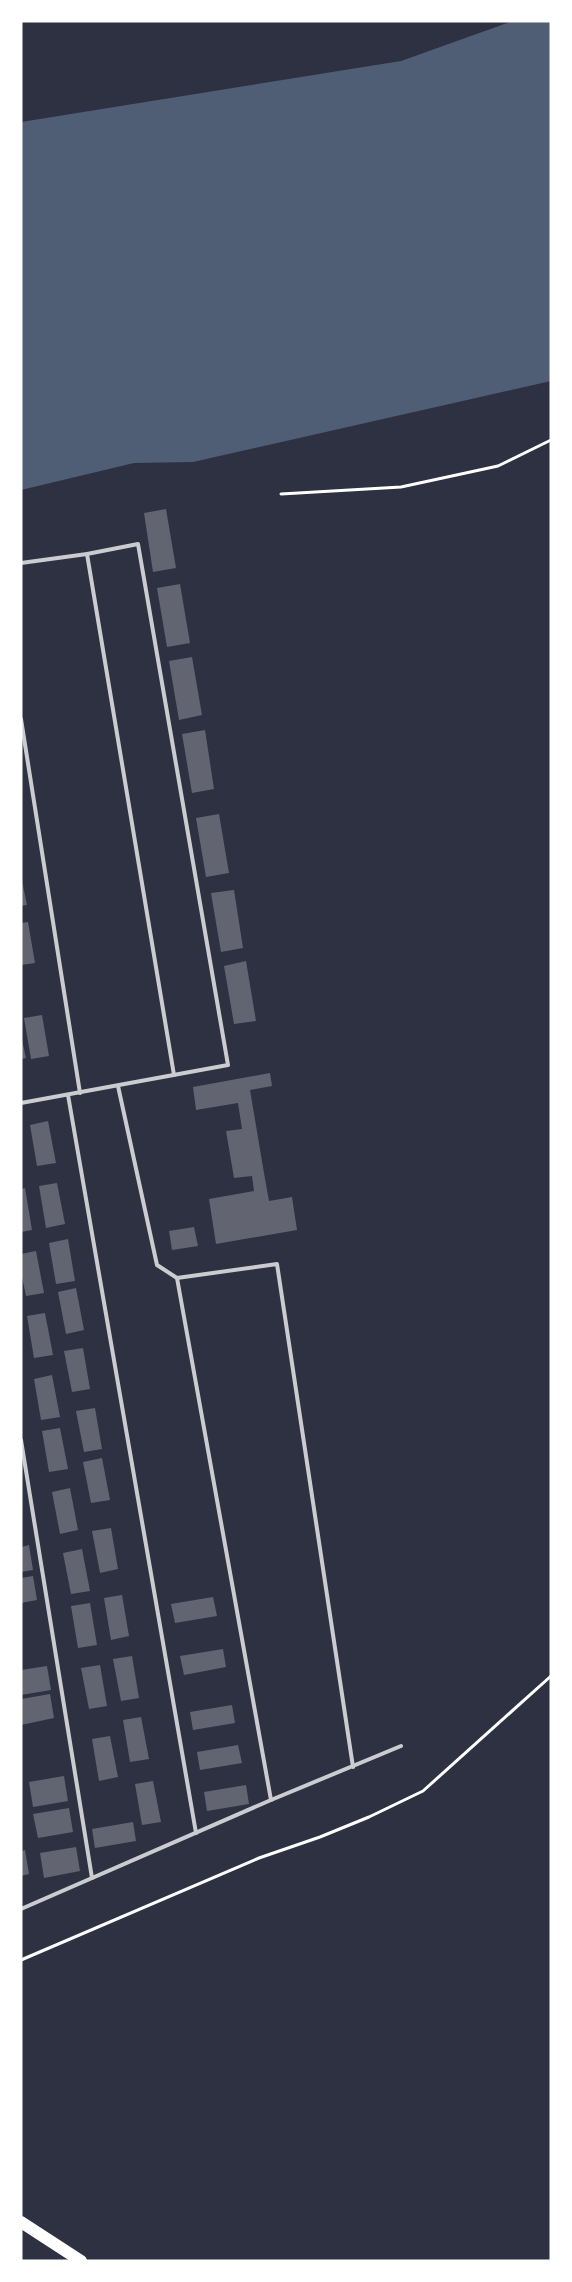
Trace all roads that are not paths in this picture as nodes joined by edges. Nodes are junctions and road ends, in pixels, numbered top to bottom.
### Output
1 (87, 554) junction
2 (21, 563) edge
3 (21, 719) edge
4 (174, 1075) junction
5 (118, 1086) junction
6 (80, 1093) junction
7 (68, 1095) junction
8 (21, 1104) edge
9 (176, 1278) junction
10 (21, 1440) edge
11 (401, 1746) dead end
12 (353, 1768) junction
13 (271, 1800) junction
14 (196, 1833) junction
15 (92, 1878) junction
16 (21, 1909) edge
17 (21, 2222) edge
18 (81, 2261) edge

1 - 2 lane
1 - 4 lane
1 - 4 lane
3 - 6 lane
4 - 5 lane
5 - 6 lane
5 - 9 lane
6 - 7 lane
7 - 8 lane
7 - 14 lane
9 - 12 lane
9 - 13 lane
10 - 15 lane
11 - 12 lane
12 - 13 lane
13 - 14 lane
14 - 15 lane
15 - 16 lane
17 - 18 main road

